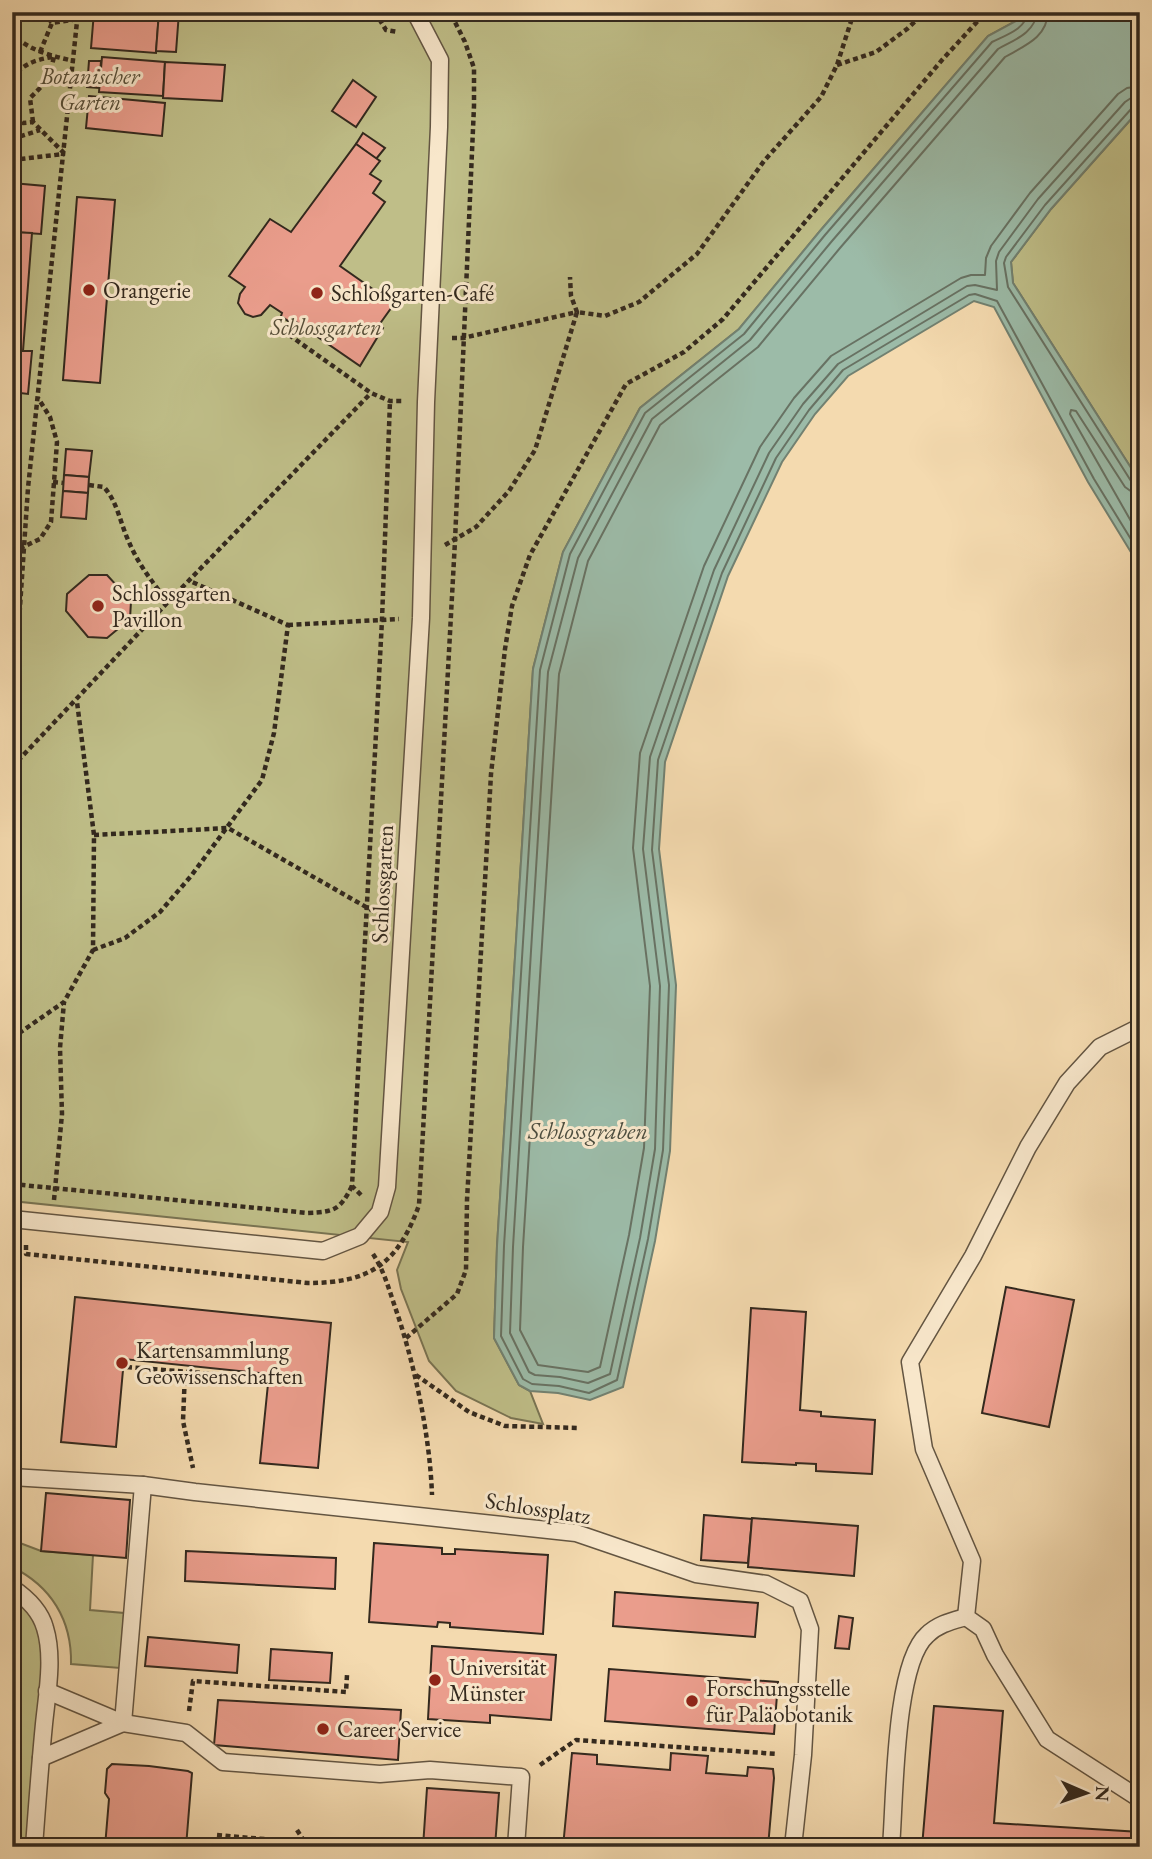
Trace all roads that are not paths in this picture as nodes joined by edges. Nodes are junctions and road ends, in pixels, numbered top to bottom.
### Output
1 (415, 12) edge
2 (1140, 1027) edge
3 (20, 1219) edge
4 (12, 1477) edge
5 (143, 1485) junction
6 (12, 1588) edge
7 (966, 1617) junction
8 (47, 1691) junction
9 (123, 1723) junction
10 (41, 1758) junction
11 (1140, 1798) edge
12 (34, 1847) edge
13 (516, 1847) edge
14 (793, 1847) edge
15 (891, 1847) edge

1 - 3 lane, Schlossgarten
2 - 7 lane
4 - 5 lane, Schlossplatz
5 - 9 lane
5 - 14 lane, Schlossplatz
6 - 8 lane
7 - 11 lane
7 - 15 lane
8 - 9 lane
8 - 10 lane
9 - 10 lane
9 - 13 lane
10 - 12 lane

